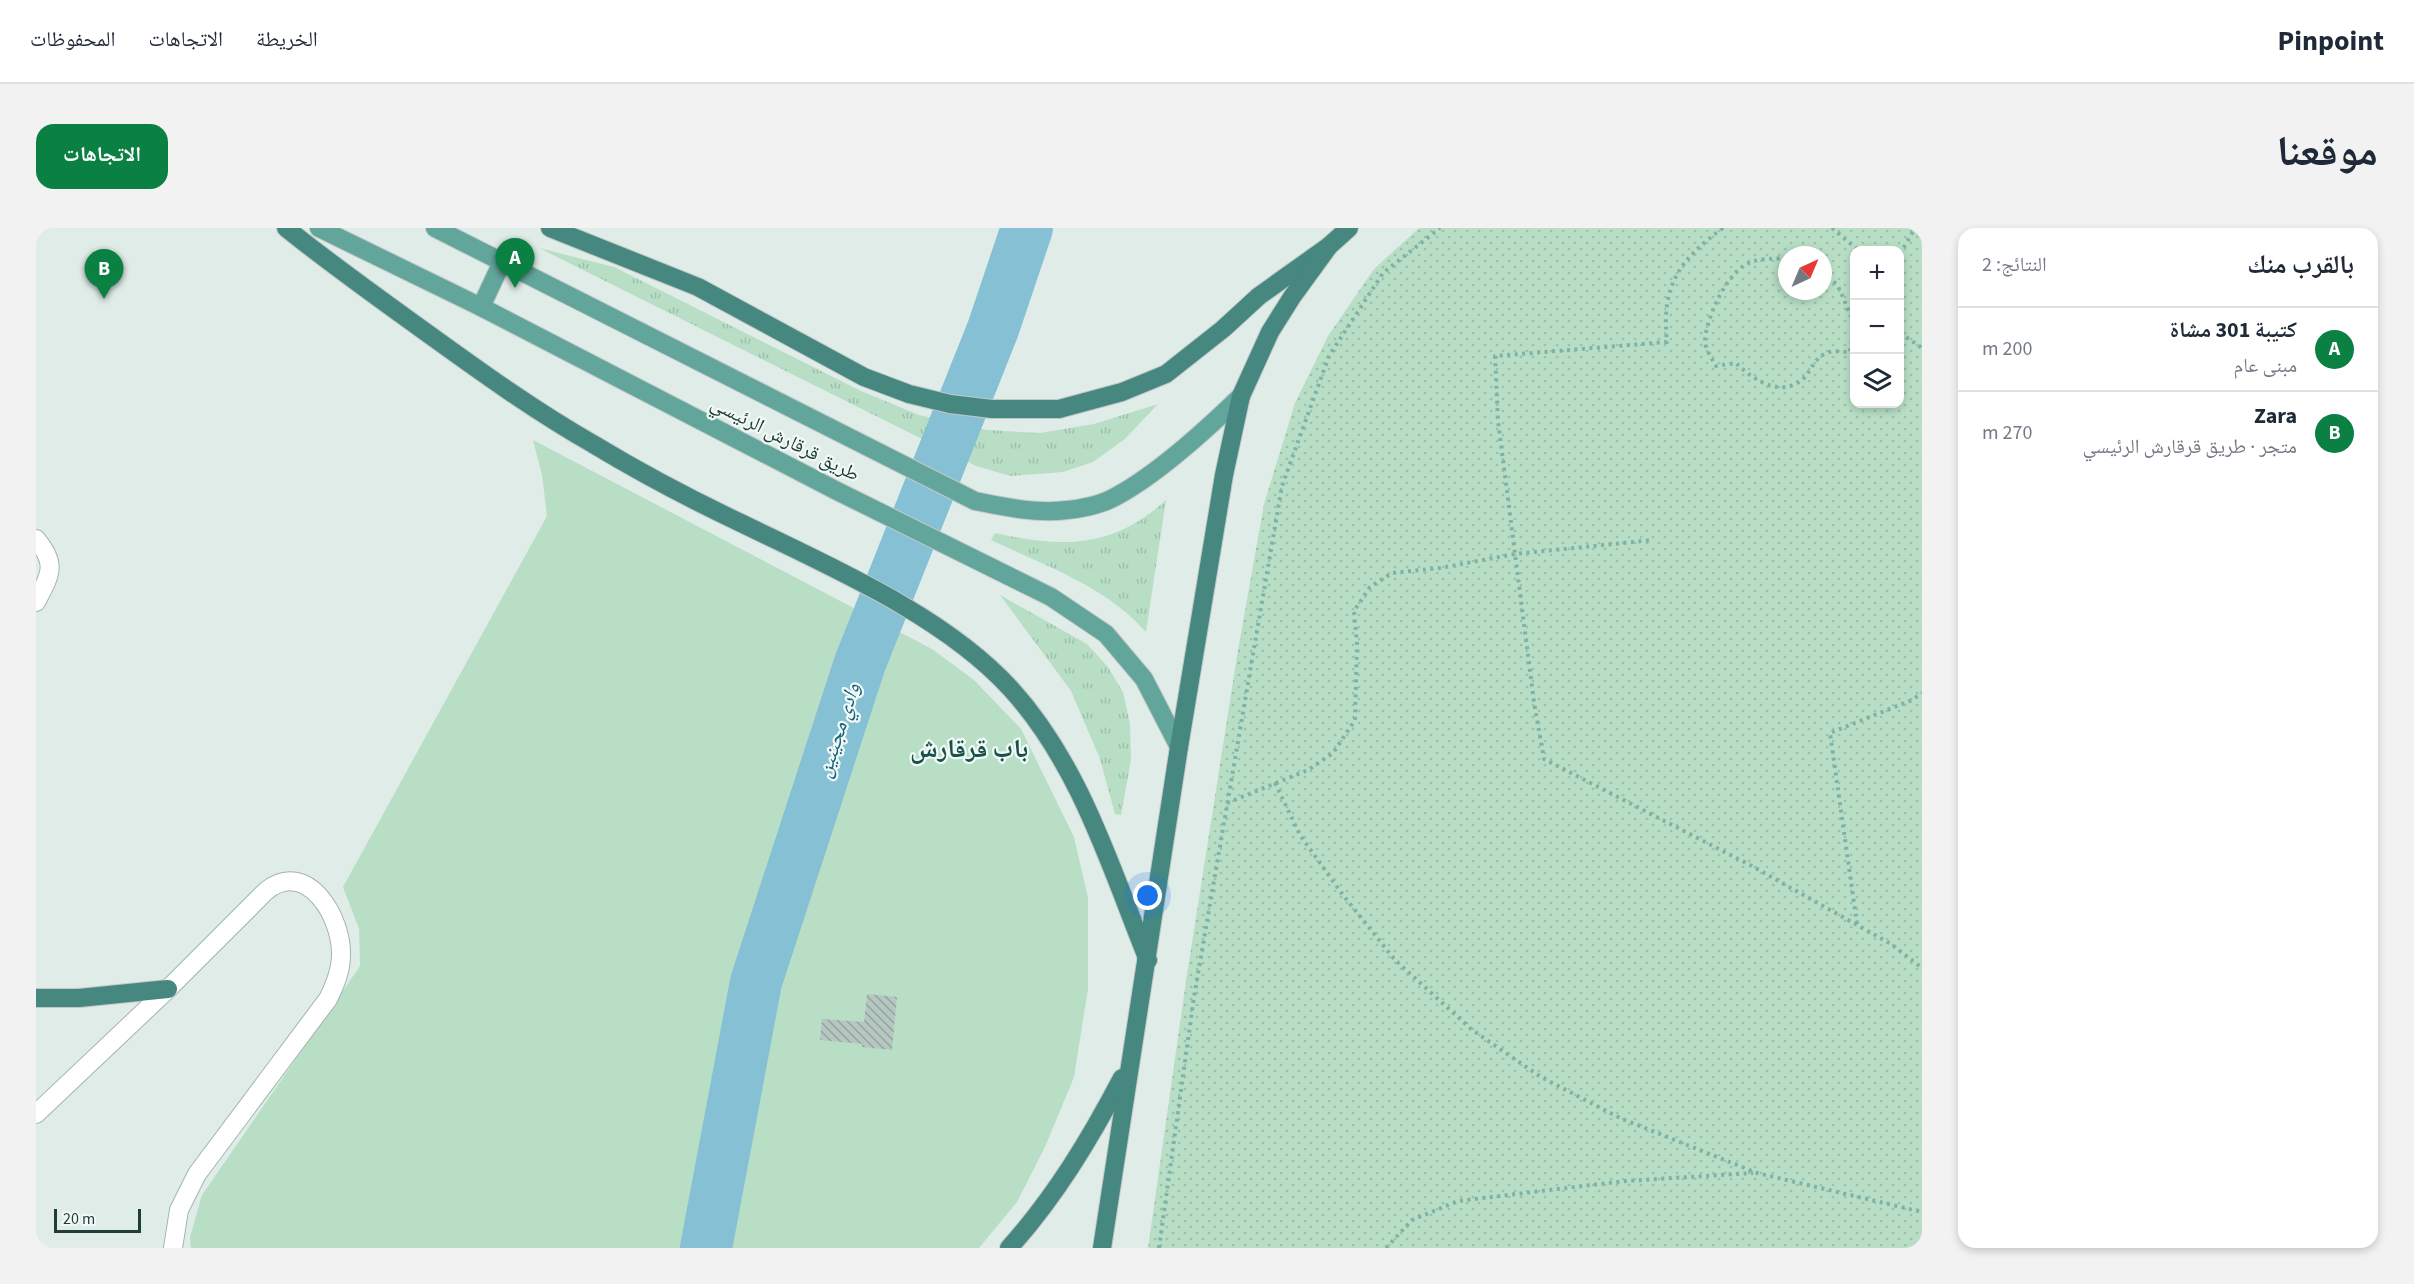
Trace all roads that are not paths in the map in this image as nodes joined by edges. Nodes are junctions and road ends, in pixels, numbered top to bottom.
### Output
1 (286, 228) edge
2 (319, 228) edge
3 (435, 228) edge
4 (550, 228) edge
5 (1349, 228) edge
6 (1329, 246) junction
7 (502, 262) junction
8 (481, 307) junction
9 (1241, 396) junction
10 (36, 539) edge
11 (36, 602) edge
12 (1179, 747) junction
13 (1148, 960) junction
14 (168, 989) junction
15 (36, 998) edge
16 (1128, 1065) junction
17 (38, 1108) edge
18 (172, 1248) edge
19 (1009, 1248) edge
20 (1101, 1248) edge

1 - 13 highway
2 - 8 main road, طريق قرقارش الرئيسي
3 - 7 main road, طريق قرقارش الرئيسي
4 - 6 highway
5 - 6 highway
6 - 9 highway
7 - 8 main road
7 - 9 main road, طريق قرقارش الرئيسي
8 - 12 main road, طريق قرقارش الرئيسي
9 - 12 highway
10 - 11 street
12 - 13 highway
13 - 16 highway
14 - 15 highway
14 - 17 street
14 - 18 street
16 - 19 highway
16 - 20 highway

